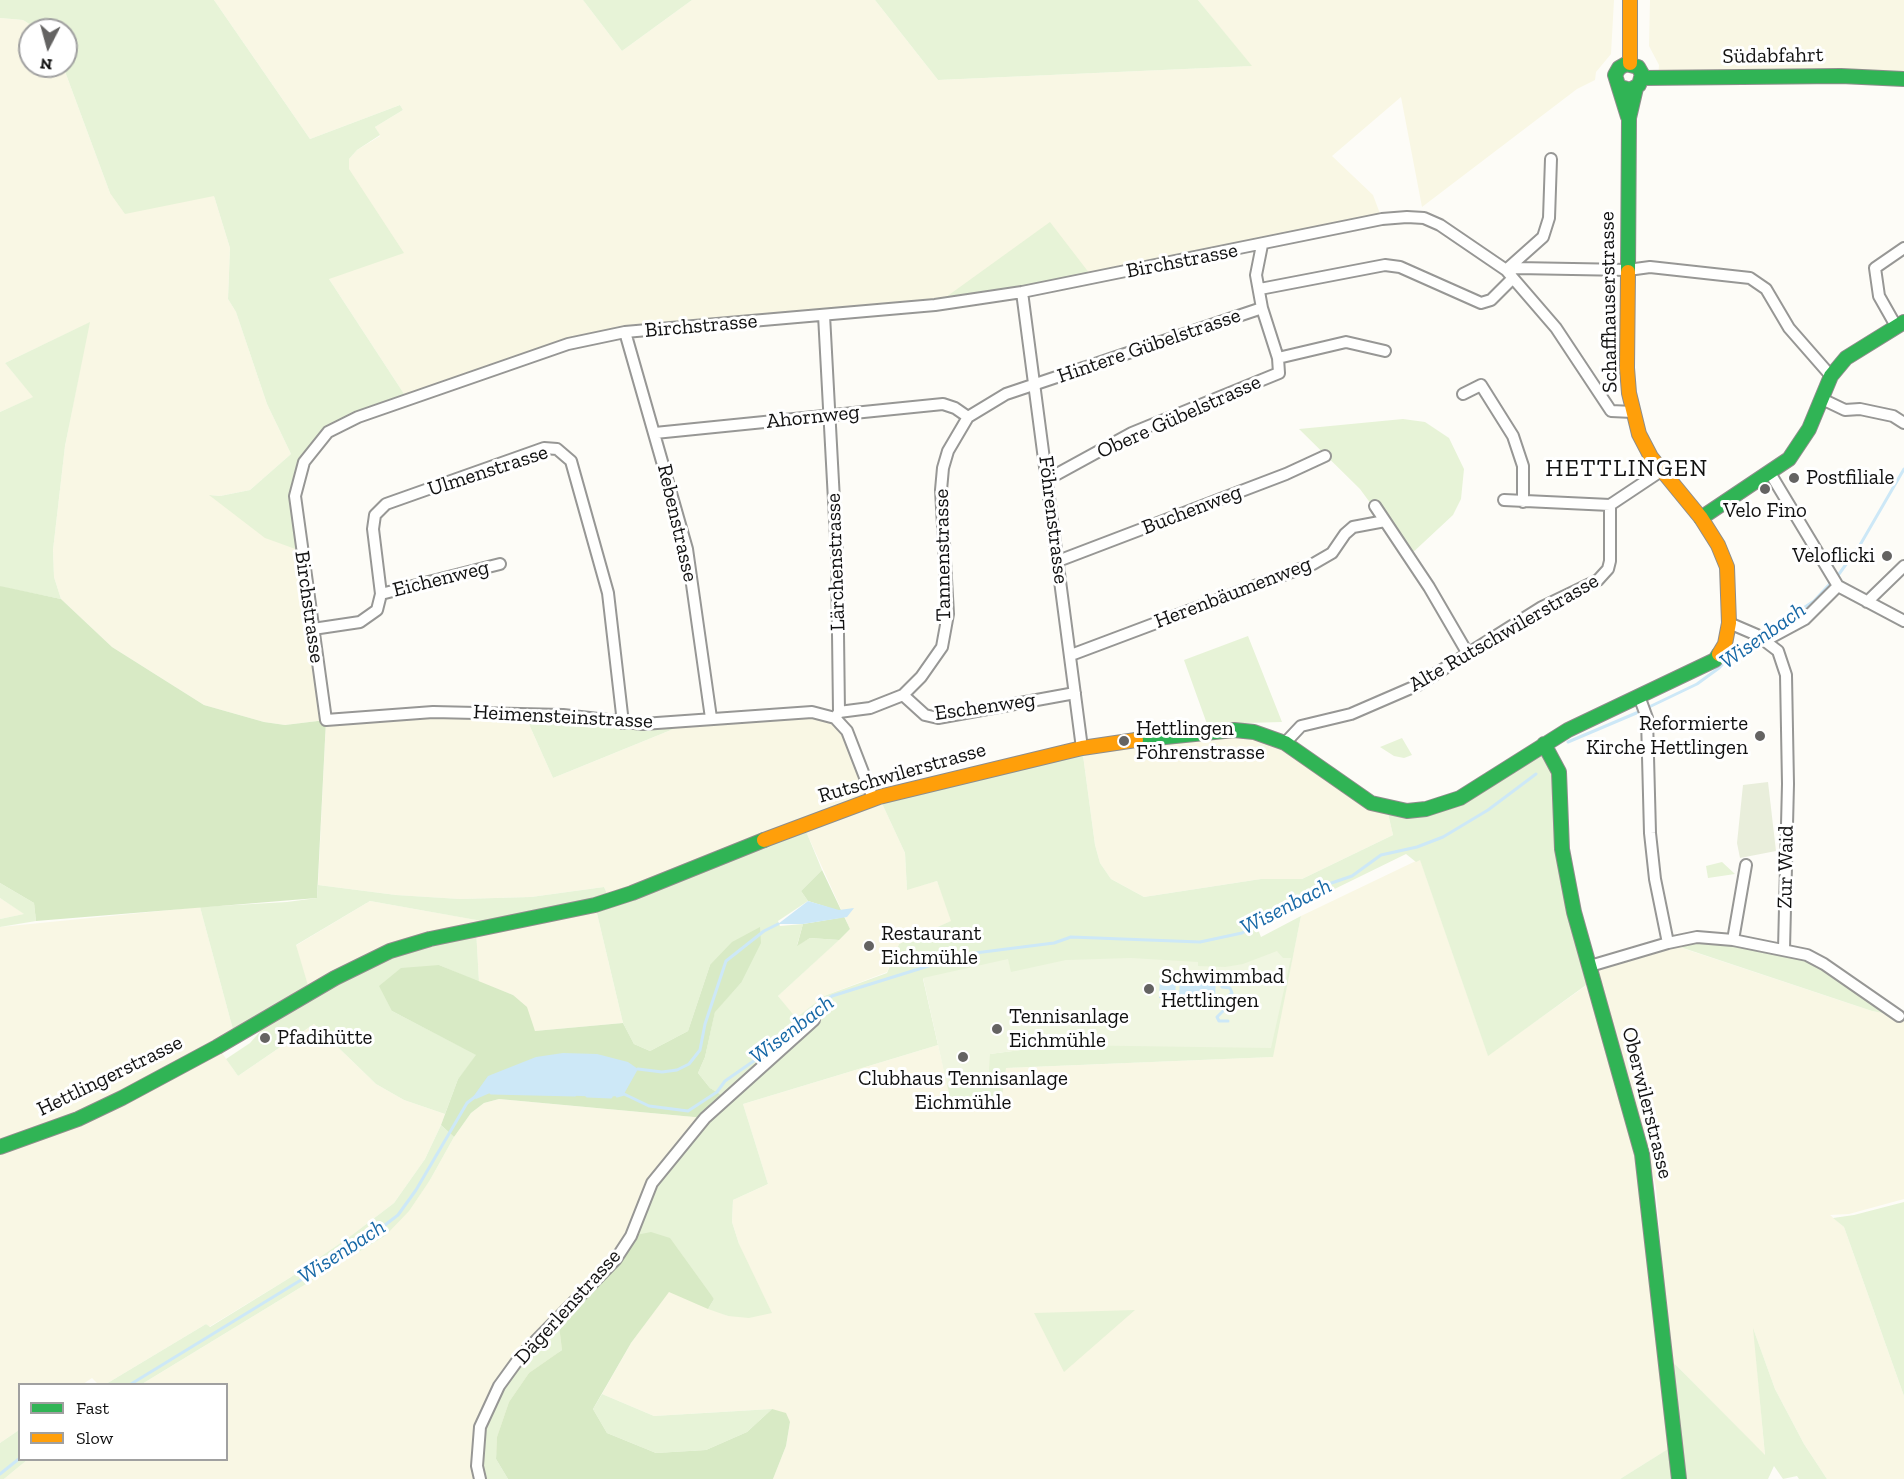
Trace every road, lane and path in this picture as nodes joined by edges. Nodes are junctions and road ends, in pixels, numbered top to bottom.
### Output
1 (1630, 0) edge
2 (1630, 63) junction
3 (1904, 79) edge
4 (1640, 83) junction
5 (1620, 87) junction
6 (1629, 118) junction
7 (1551, 159) dead end
8 (1262, 245) junction
9 (1904, 248) edge
10 (1628, 270) junction
11 (1509, 275) junction
12 (1260, 289) junction
13 (1022, 292) junction
14 (1262, 308) junction
15 (824, 315) junction
16 (1900, 324) edge
17 (625, 332) junction
18 (1385, 351) dead end
19 (1278, 358) junction
20 (1831, 376) junction
21 (1036, 384) junction
22 (1463, 394) dead end
23 (1822, 399) junction
24 (1633, 412) junction
25 (830, 415) junction
26 (968, 417) junction
27 (1904, 423) edge
28 (655, 433) junction
29 (1325, 456) dead end
30 (1661, 471) junction
31 (1770, 473) junction
32 (1047, 479) junction
33 (1504, 500) dead end
34 (1523, 502) junction
35 (1375, 506) dead end
36 (1611, 506) junction
37 (1701, 518) junction
38 (1385, 521) junction
39 (1058, 561) junction
40 (500, 564) dead end
41 (1904, 566) edge
42 (1835, 582) junction
43 (381, 594) junction
44 (1867, 602) junction
45 (1904, 621) edge
46 (1729, 623) junction
47 (313, 628) junction
48 (1762, 638) junction
49 (1468, 654) junction
50 (1071, 655) junction
51 (1076, 693) junction
52 (903, 695) junction
53 (1641, 699) junction
54 (837, 715) junction
55 (711, 718) junction
56 (326, 720) joint
57 (623, 723) junction
58 (1286, 743) junction
59 (1545, 744) junction
60 (1082, 748) junction
61 (873, 798) junction
62 (1746, 865) dead end
63 (1733, 940) junction
64 (1668, 943) junction
65 (1784, 949) junction
66 (1590, 966) junction
67 (1899, 1016) dead end
68 (814, 1020) dead end
69 (235, 1036) joint
70 (0, 1147) edge
71 (480, 1479) edge
72 (1679, 1479) edge

1 - 2 street
2 - 4 street
2 - 5 street
3 - 4 street, Südabfahrt
4 - 5 street
4 - 6 street, Schaffhauserstrasse
5 - 6 street, Schaffhauserstrasse
6 - 10 street, Schaffhauserstrasse
7 - 11 street
8 - 11 street, Birchstrasse
8 - 12 street
8 - 13 street, Birchstrasse
9 - 16 street
10 - 11 street
10 - 20 street
10 - 24 street, Schaffhauserstrasse
11 - 12 street
11 - 24 street, Birchstrasse
12 - 14 street
13 - 15 street, Birchstrasse
13 - 21 street, Föhrenstrasse
14 - 19 street
14 - 21 street, Hintere Gübelstrasse
15 - 17 street, Birchstrasse
15 - 25 street, Lärchenstrasse
16 - 20 street
17 - 28 street, Rebenstrasse
17 - 47 street, Birchstrasse
18 - 19 street
19 - 32 street, Obere Gübelstrasse
20 - 23 street
21 - 26 street, Tannenstrasse
21 - 32 street, Föhrenstrasse
22 - 34 street
23 - 27 street
23 - 31 street
24 - 30 street, Schaffhauserstrasse
25 - 26 street, Ahornweg
25 - 28 street, Ahornweg
25 - 54 street, Lärchenstrasse
26 - 52 street, Tannenstrasse
28 - 55 street, Rebenstrasse
29 - 39 street, Buchenweg
30 - 36 street
30 - 37 street, Schaffhauserstrasse
31 - 37 street
31 - 42 street
32 - 39 street, Föhrenstrasse
33 - 34 street
34 - 36 street
35 - 38 street
36 - 49 street, Alte Rutschwilerstrasse
37 - 46 street, Schaffhauserstrasse
38 - 49 street
38 - 50 street, Herenbäumenweg
39 - 50 street, Föhrenstrasse
40 - 43 street, Eichenweg
41 - 44 street
42 - 44 street
42 - 48 street
43 - 47 street
43 - 57 street, Ulmenstrasse
44 - 45 street
46 - 48 street
46 - 53 street, Schaffhauserstrasse
47 - 56 street, Birchstrasse
48 - 65 street, Zur Waid
49 - 58 street, Alte Rutschwilerstrasse
50 - 51 street, Föhrenstrasse
51 - 52 street, Eschenweg
51 - 60 street, Föhrenstrasse
52 - 54 street, Tannenstrasse
53 - 59 street, Schaffhauserstrasse
53 - 64 street
54 - 55 street, Heimensteinstrasse
54 - 61 street
55 - 57 street, Heimensteinstrasse
56 - 57 street, Heimensteinstrasse
58 - 59 street, Rutschwilerstrasse
58 - 60 street, Rutschwilerstrasse
59 - 66 street, Oberwilerstrasse
60 - 61 street, Rutschwilerstrasse
61 - 69 street, Rutschwilerstrasse
62 - 63 street
63 - 64 street
63 - 65 street
64 - 66 street
65 - 67 street
66 - 72 street, Oberwilerstrasse
68 - 71 street, Dägerlenstrasse
69 - 70 street, Hettlingerstrasse

